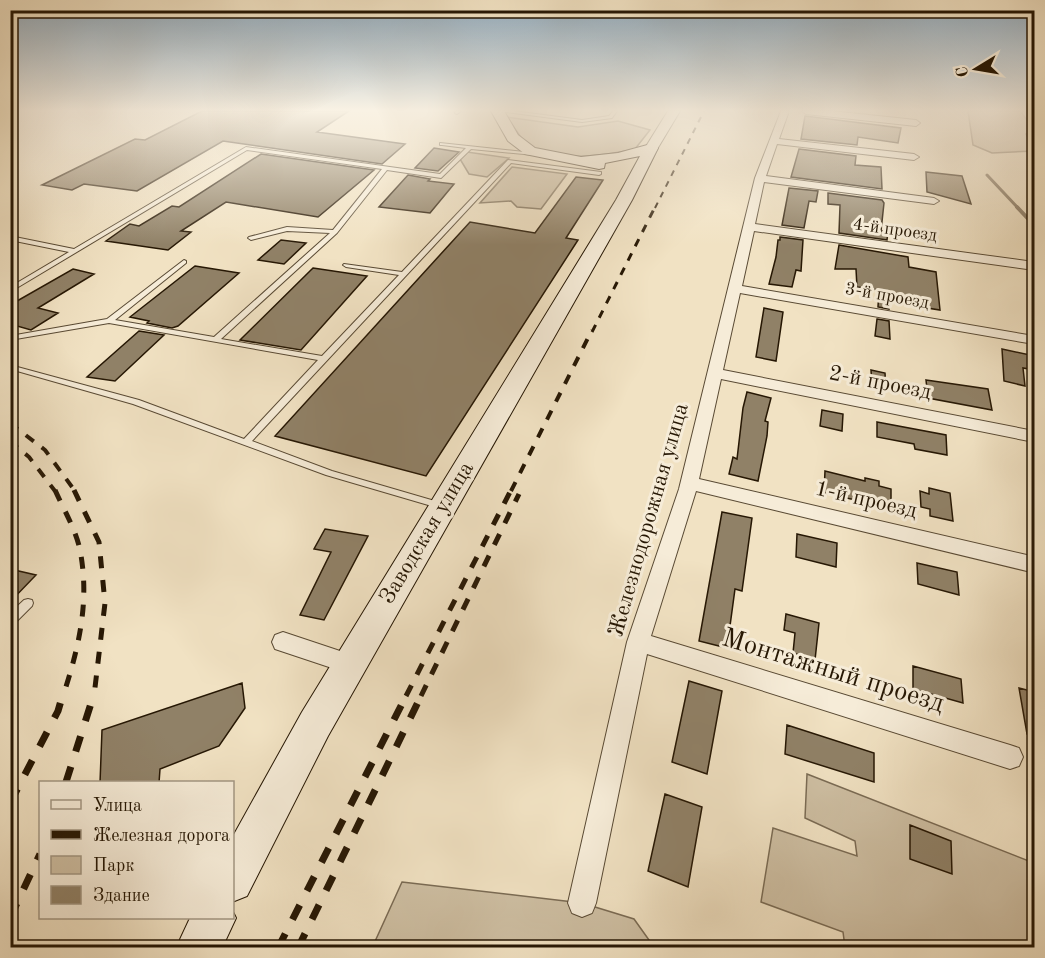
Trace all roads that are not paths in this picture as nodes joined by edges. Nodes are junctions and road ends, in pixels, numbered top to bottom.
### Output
1 (233, 156) edge
2 (300, 156) edge
3 (461, 156) edge
4 (548, 156) edge
5 (640, 156) edge
6 (640, 156) edge
7 (768, 156) edge
8 (895, 156) edge
9 (914, 158) dead end
10 (386, 168) junction
11 (622, 168) junction
12 (760, 178) junction
13 (934, 201) dead end
14 (750, 227) junction
15 (335, 232) junction
16 (10, 238) edge
17 (251, 238) dead end
18 (75, 251) junction
19 (184, 262) dead end
20 (346, 265) dead end
21 (1035, 266) edge
22 (404, 274) junction
23 (733, 288) junction
24 (10, 290) edge
25 (108, 321) junction
26 (10, 338) edge
27 (215, 340) junction
28 (1035, 340) edge
29 (324, 359) junction
30 (10, 367) edge
31 (716, 373) junction
32 (1035, 437) edge
33 (246, 442) junction
34 (689, 483) junction
35 (443, 506) junction
36 (1031, 564) dead end
37 (28, 603) dead end
38 (10, 621) edge
39 (283, 642) dead end
40 (638, 642) junction
41 (350, 664) junction
42 (1010, 757) dead end
43 (234, 877) edge
44 (582, 903) dead end
45 (213, 919) edge
46 (198, 948) edge

1 - 18 lane
2 - 10 lane
3 - 10 lane
4 - 11 main road
5 - 11 main road, Заводская улица
6 - 11 main road
7 - 12 street, Железнодорожная улица
8 - 9 street
10 - 15 lane
11 - 22 lane
11 - 35 main road, Заводская улица
12 - 13 street
12 - 14 street, Железнодорожная улица
14 - 21 street, 4-й проезд
14 - 23 street, Железнодорожная улица
15 - 17 lane
15 - 27 lane
16 - 18 lane
18 - 24 lane
19 - 25 lane
20 - 22 lane
22 - 29 lane
23 - 28 street, 3-й проезд
23 - 31 street, Железнодорожная улица
25 - 26 lane
25 - 27 lane
27 - 29 lane
29 - 33 lane
30 - 33 lane
31 - 32 street, 2-й проезд
31 - 34 street, Железнодорожная улица
33 - 35 lane
34 - 36 street, 1-й проезд
34 - 40 street, Железнодорожная улица
35 - 41 main road, Заводская улица
37 - 38 lane
39 - 41 street
40 - 42 street, Монтажный проезд
40 - 44 street, Железнодорожная улица
41 - 43 main road, Заводская улица
45 - 46 main road

